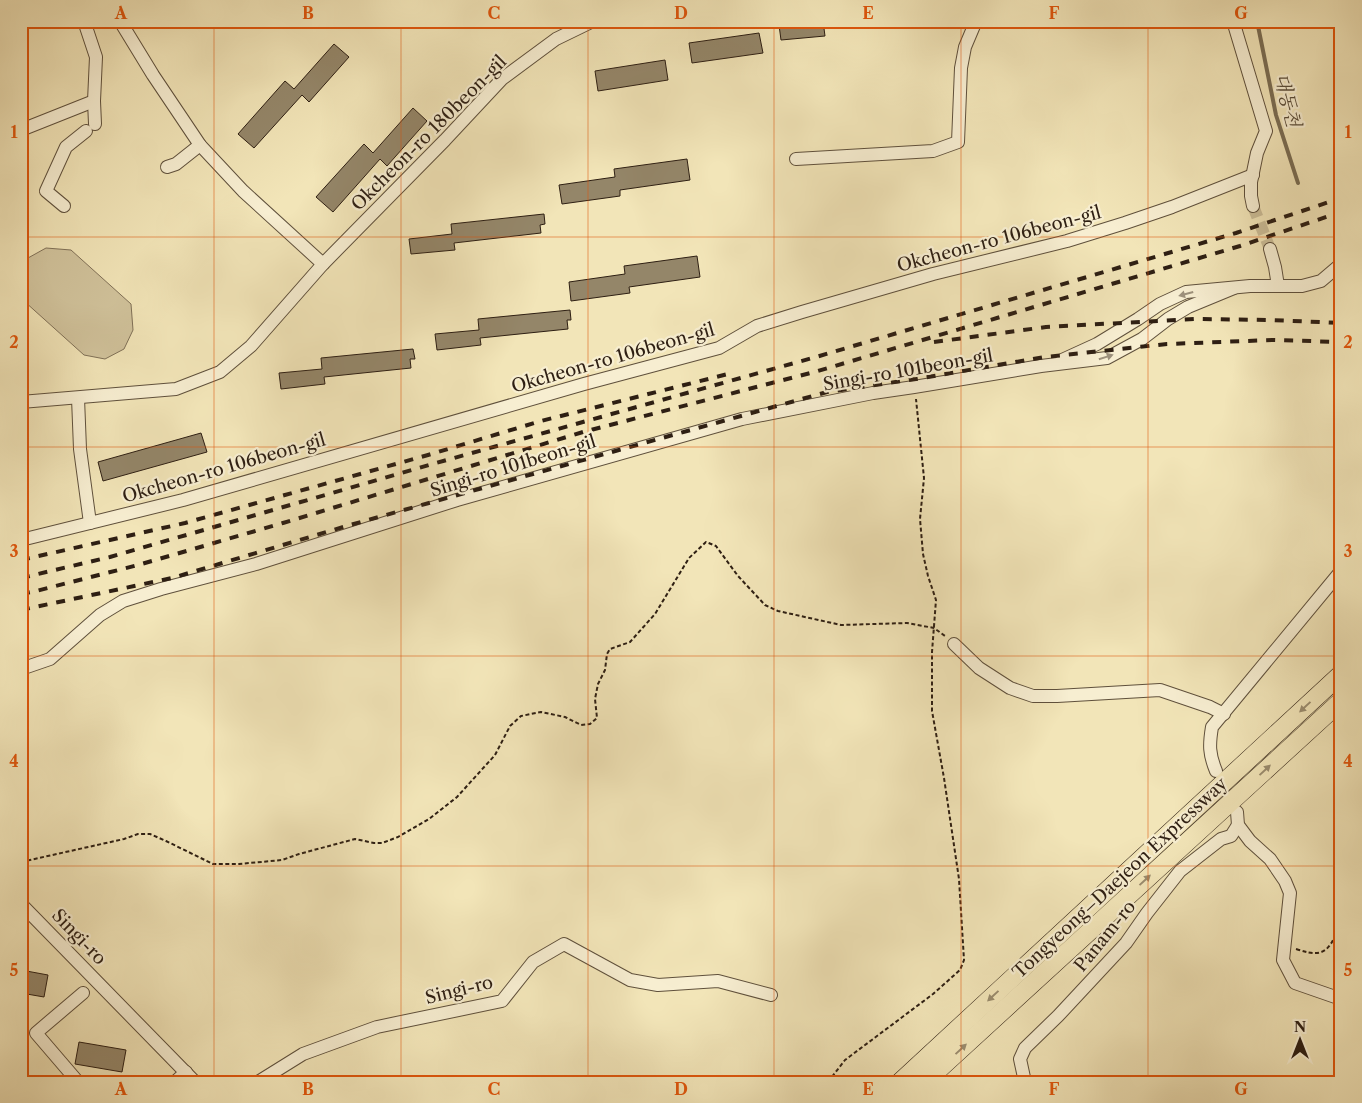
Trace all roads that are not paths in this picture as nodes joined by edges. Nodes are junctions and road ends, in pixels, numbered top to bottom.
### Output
1 (84, 21) edge
2 (120, 21) edge
3 (593, 21) edge
4 (976, 21) edge
5 (1233, 21) edge
6 (94, 101) junction
7 (21, 130) edge
8 (200, 145) junction
9 (796, 159) dead end
10 (166, 167) dead end
11 (1253, 175) junction
12 (64, 206) dead end
13 (1253, 206) tunnel mouth
14 (1270, 249) tunnel mouth
15 (323, 264) junction
16 (1341, 264) edge
17 (1278, 286) junction
18 (1234, 288) junction
19 (1041, 366) junction
20 (78, 398) junction
21 (21, 402) edge
22 (90, 523) junction
23 (21, 540) edge
24 (1341, 571) edge
25 (954, 644) road end
26 (21, 669) edge
27 (1341, 674) edge
28 (1341, 701) edge
29 (1224, 714) junction
30 (1216, 771) dead end
31 (1237, 812) dead end
32 (1238, 825) junction
33 (21, 904) edge
34 (83, 993) dead end
35 (771, 995) dead end
36 (1341, 999) edge
37 (186, 1072) junction
38 (78, 1082) edge
39 (175, 1082) edge
40 (195, 1082) edge
41 (258, 1082) edge
42 (900, 1082) edge
43 (925, 1082) edge
44 (1025, 1082) edge

1 - 6 street
2 - 8 street
3 - 15 street, Okcheon-ro 180beon-gil
4 - 9 street
5 - 11 street
6 - 7 street
6 - 12 street
8 - 10 street
8 - 15 street
11 - 13 street
11 - 22 street, Okcheon-ro 106beon-gil
14 - 17 street
15 - 20 street, Okcheon-ro 180beon-gil
16 - 17 street
17 - 18 street
18 -> 19 street
19 -> 18 street
19 - 26 street, Singi-ro 101beon-gil
20 - 21 street, Okcheon-ro 180beon-gil
20 - 22 street
22 - 23 street, Okcheon-ro 106beon-gil
24 - 29 street
25 - 29 street
27 -> 42 highway, Tongyeong–Daejeon Expressway
43 -> 28 highway, Tongyeong–Daejeon Expressway
29 - 30 street
31 - 32 street
32 - 36 street
32 - 44 street, Panam-ro
33 - 37 street, Singi-ro
34 - 38 street
35 - 41 street, Singi-ro
37 - 39 street
37 - 40 street, Singi-ro

